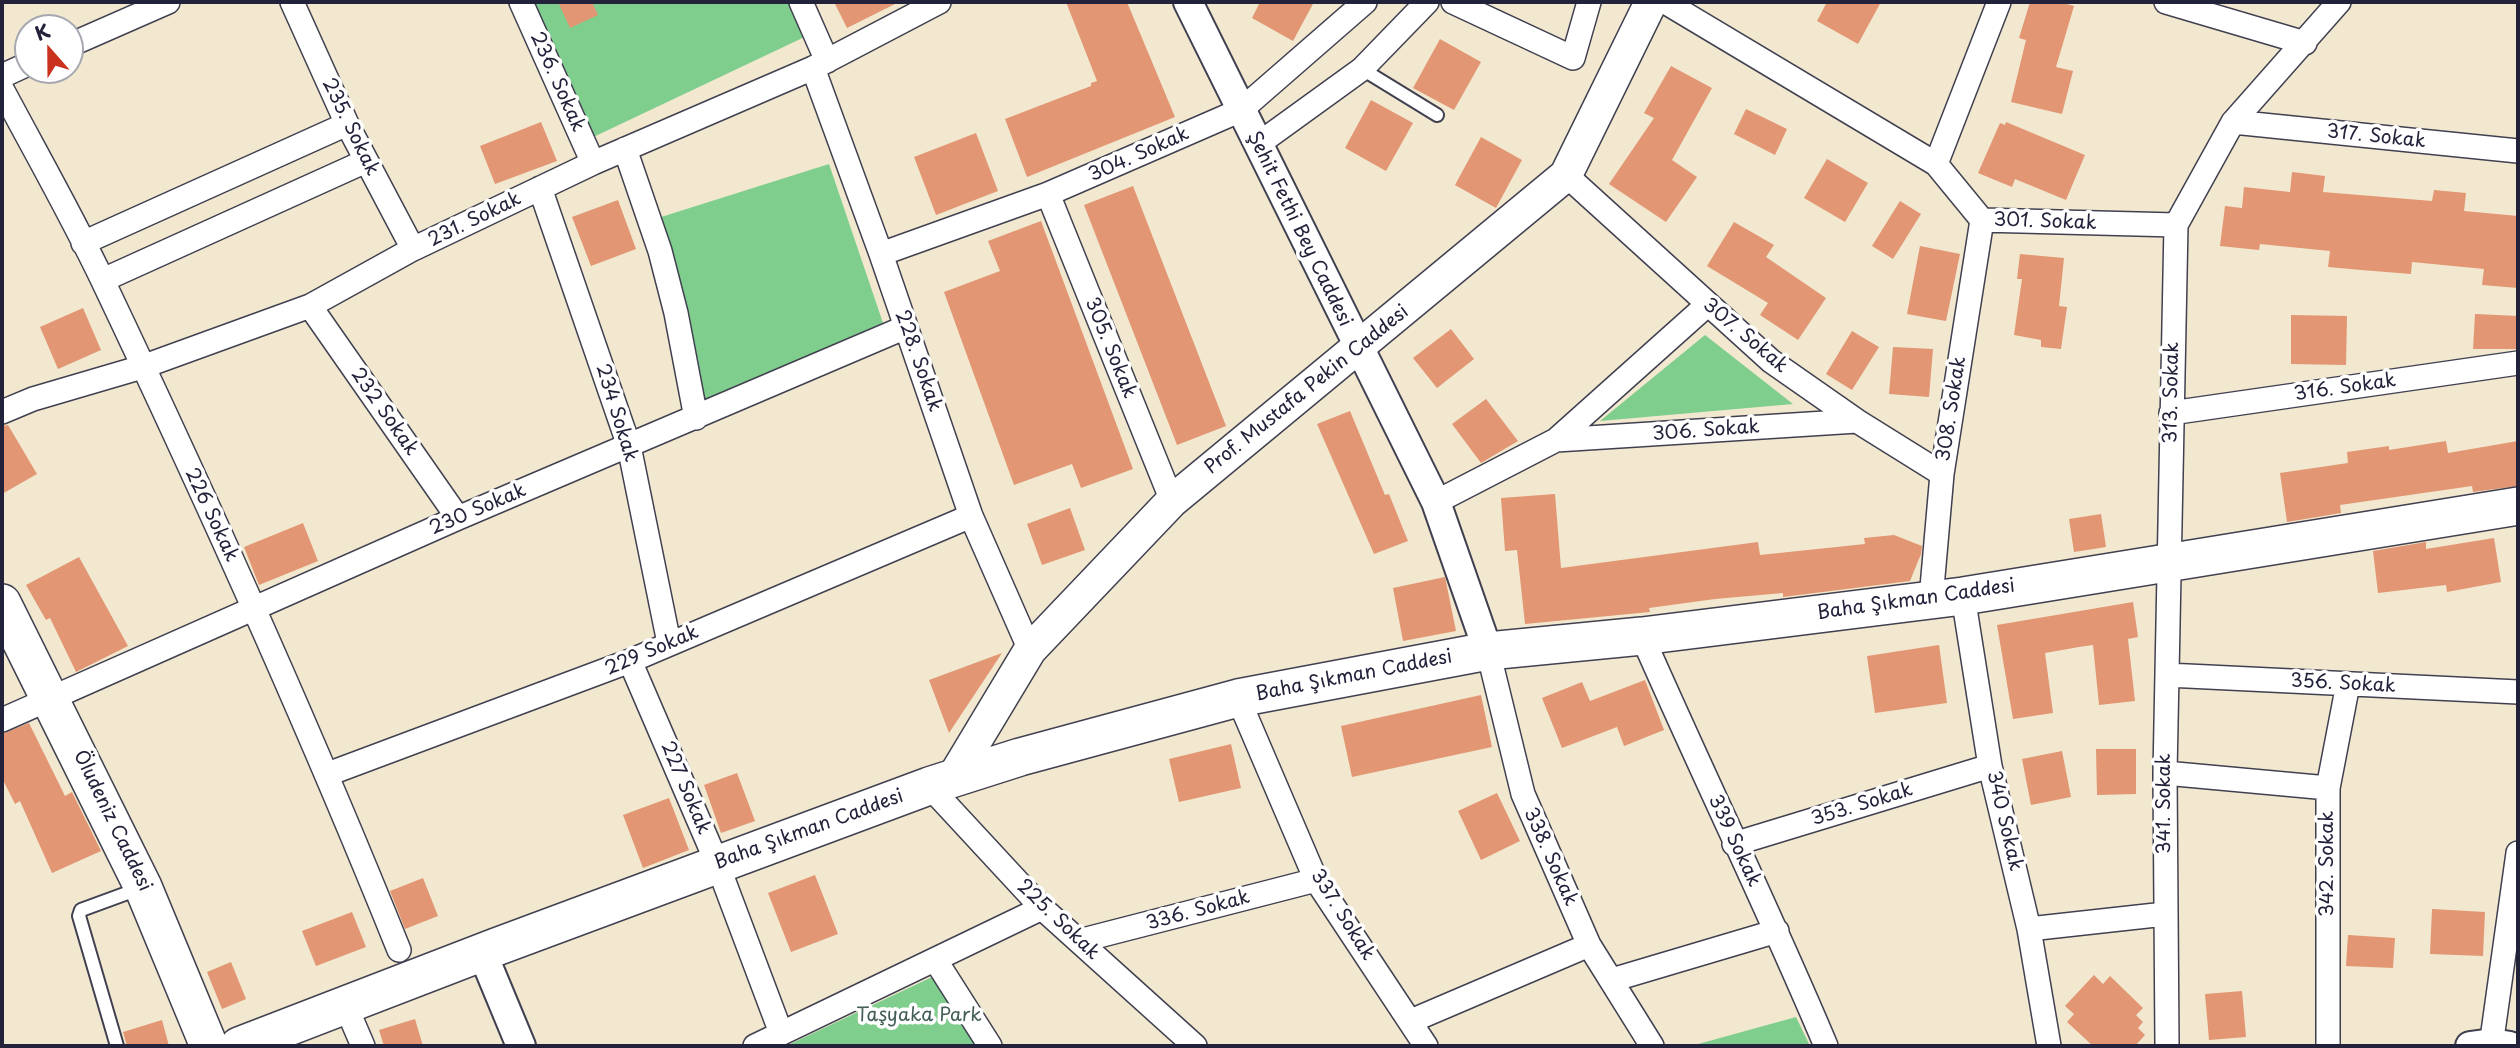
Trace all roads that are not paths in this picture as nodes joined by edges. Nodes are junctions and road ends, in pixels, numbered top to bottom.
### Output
1 (168, 2) edge
2 (292, 2) edge
3 (521, 2) edge
4 (801, 2) edge
5 (1188, 2) edge
6 (1364, 2) edge
7 (1427, 2) edge
8 (1453, 2) edge
9 (1589, 2) edge
10 (1651, 2) edge
11 (1665, 2) edge
12 (1999, 2) edge
13 (2166, 2) edge
14 (2339, 2) edge
15 (935, 3) edge
16 (84, 40) edge
17 (2305, 43) junction
18 (820, 64) junction
19 (1362, 69) junction
20 (2, 89) edge
21 (1241, 110) junction
22 (1437, 115) dead end
23 (2233, 122) junction
24 (347, 124) junction
25 (1257, 145) junction
26 (625, 149) junction
27 (2518, 151) edge
28 (366, 161) junction
29 (593, 163) junction
30 (1936, 164) junction
31 (1566, 176) junction
32 (540, 188) junction
33 (1048, 194) junction
34 (1982, 220) junction
35 (2176, 225) junction
36 (83, 243) junction
37 (413, 249) junction
38 (881, 254) junction
39 (103, 280) junction
40 (1707, 305) junction
41 (310, 306) junction
42 (906, 327) junction
43 (1358, 349) junction
44 (2518, 363) edge
45 (142, 368) junction
46 (2, 412) edge
47 (2171, 413) junction
48 (696, 418) junction
49 (1857, 421) junction
50 (1556, 440) junction
51 (629, 446) junction
52 (1942, 474) junction
53 (1172, 501) junction
54 (1436, 502) junction
55 (2518, 506) edge
56 (971, 516) junction
57 (458, 518) junction
58 (2171, 561) junction
59 (1947, 598) junction
60 (2, 603) edge
61 (255, 610) junction
62 (1642, 636) junction
63 (669, 643) junction
64 (1030, 650) junction
65 (1488, 651) junction
66 (630, 661) junction
67 (2167, 675) junction
68 (2348, 684) junction
69 (2518, 692) edge
70 (1238, 698) junction
71 (52, 699) junction
72 (2, 720) edge
73 (1990, 766) junction
74 (2165, 773) junction
75 (328, 774) junction
76 (941, 782) junction
77 (2328, 788) junction
78 (1734, 844) junction
79 (2518, 853) edge
80 (717, 863) junction
81 (1317, 880) junction
82 (144, 887) junction
83 (1042, 908) junction
84 (2165, 915) junction
85 (2029, 929) junction
86 (1777, 931) junction
87 (1079, 942) junction
88 (1589, 945) junction
89 (399, 950) dead end
90 (482, 952) junction
91 (936, 961) junction
92 (1612, 980) junction
93 (345, 1004) junction
94 (1411, 1021) junction
95 (781, 1033) junction
96 (117, 1046) edge
97 (209, 1046) edge
98 (239, 1046) edge
99 (363, 1046) edge
100 (521, 1046) edge
101 (755, 1046) edge
102 (990, 1046) edge
103 (1195, 1046) edge
104 (1426, 1046) edge
105 (1652, 1046) edge
106 (1826, 1046) edge
107 (2049, 1046) edge
108 (2167, 1046) edge
109 (2328, 1046) edge
110 (2491, 1046) edge

1 - 16 street
2 - 24 street, 235. Sokak
3 - 29 street, 236. Sokak
4 - 18 street, 228. Sokak
5 - 21 street, Şehit Fethi Bey Caddesi
6 - 21 street, 304. Sokak
7 - 19 street
8 - 9 street
10 - 31 main road, Prof. Mustafa Pekin Caddesi
11 - 30 street, 301. Sokak
12 - 30 street
13 - 17 street
14 - 17 street
15 - 18 street, 231. Sokak
17 - 23 street
18 - 26 street, 231. Sokak
18 - 38 street, 228. Sokak
19 - 22 lane
19 - 25 street
20 - 36 street, 226 Sokak
21 - 25 street, Şehit Fethi Bey Caddesi
21 - 33 street, 304. Sokak
23 - 27 street, 317. Sokak
23 - 35 street
24 - 28 street, 235. Sokak
24 - 36 street
25 - 43 street, Şehit Fethi Bey Caddesi
26 - 29 street, 231. Sokak
26 - 48 street
28 - 37 street, 235. Sokak
28 - 39 street
29 - 32 street, 231. Sokak
30 - 34 street, 301. Sokak
31 - 40 street, 307. Sokak
31 - 43 main road, Prof. Mustafa Pekin Caddesi
32 - 37 street, 231. Sokak
32 - 51 street, 234 Sokak
33 - 38 street, 304. Sokak
33 - 53 street, 305. Sokak
34 - 35 street, 301. Sokak
34 - 52 street, 308. Sokak
35 - 47 street, 313. Sokak
36 - 39 street, 226 Sokak
37 - 41 street, 231. Sokak
38 - 42 street, 228. Sokak
39 - 45 street, 226 Sokak
40 - 49 street, 307. Sokak
40 - 50 street
41 - 45 street, 231. Sokak
41 - 57 street, 232 Sokak
42 - 48 street, 230 Sokak
42 - 56 street, 228. Sokak
43 - 53 main road, Prof. Mustafa Pekin Caddesi
43 - 54 street, Şehit Fethi Bey Caddesi
44 - 47 street, 316. Sokak
45 - 46 street, 231. Sokak
45 - 61 street, 226 Sokak
47 - 58 street, 313. Sokak
48 - 51 street, 230 Sokak
49 - 50 street, 306. Sokak
49 - 52 street, 307. Sokak
50 - 54 street
51 - 57 street, 230 Sokak
51 - 63 street, 234 Sokak
52 - 59 street, 308. Sokak
53 - 64 main road, Prof. Mustafa Pekin Caddesi
54 - 65 street, Şehit Fethi Bey Caddesi
55 - 58 main road, Baha Şıkman Caddesi
56 - 63 street, 229 Sokak
56 - 64 street, 228. Sokak
57 - 61 street, 230 Sokak
58 - 59 main road, Baha Şıkman Caddesi
58 - 67 street, 341. Sokak
59 - 62 main road, Baha Şıkman Caddesi
59 - 73 street, 340 Sokak
60 - 71 main road, Öludeniz Caddesi
61 - 71 street, 230 Sokak
61 - 75 street, 226 Sokak
62 - 65 main road, Baha Şıkman Caddesi
62 - 78 street, 339 Sokak
63 - 66 street, 229 Sokak
64 - 76 main road, Prof. Mustafa Pekin Caddesi
65 - 70 main road, Baha Şıkman Caddesi
65 - 88 street, 338. Sokak
66 - 75 street, 229 Sokak
66 - 80 street, 227 Sokak
67 - 68 street, 356. Sokak
67 - 74 street, 341. Sokak
68 - 69 street, 356. Sokak
68 - 77 street, 342. Sokak
70 - 76 main road, Baha Şıkman Caddesi
70 - 81 street, 337. Sokak
71 - 72 street, 230 Sokak
71 - 82 main road, Öludeniz Caddesi
73 - 78 street, 353. Sokak
73 - 85 street, 340 Sokak
74 - 77 street
74 - 84 street, 341. Sokak
75 - 89 street, 226 Sokak
76 - 80 main road, Baha Şıkman Caddesi
76 - 83 street, 225. Sokak
77 - 109 street, 342. Sokak
78 - 86 street, 339 Sokak
79 - 110 street
80 - 90 main road, Baha Şıkman Caddesi
80 - 95 street, 227 Sokak
81 - 87 street, 336. Sokak
81 - 94 street, 337. Sokak
82 - 96 lane
82 - 97 main road, Öludeniz Caddesi
83 - 87 street, 225. Sokak
83 - 91 street
84 - 85 street
84 - 108 street, 341. Sokak
85 - 107 street, 340 Sokak
86 - 92 street
86 - 106 street, 339 Sokak
87 - 103 street, 225. Sokak
88 - 92 street, 338. Sokak
88 - 94 street
90 - 93 main road, Baha Şıkman Caddesi
90 - 100 street
91 - 95 street
91 - 102 street
92 - 105 street, 338. Sokak
93 - 98 main road, Baha Şıkman Caddesi
93 - 99 street
94 - 104 street, 337. Sokak
95 - 101 street

